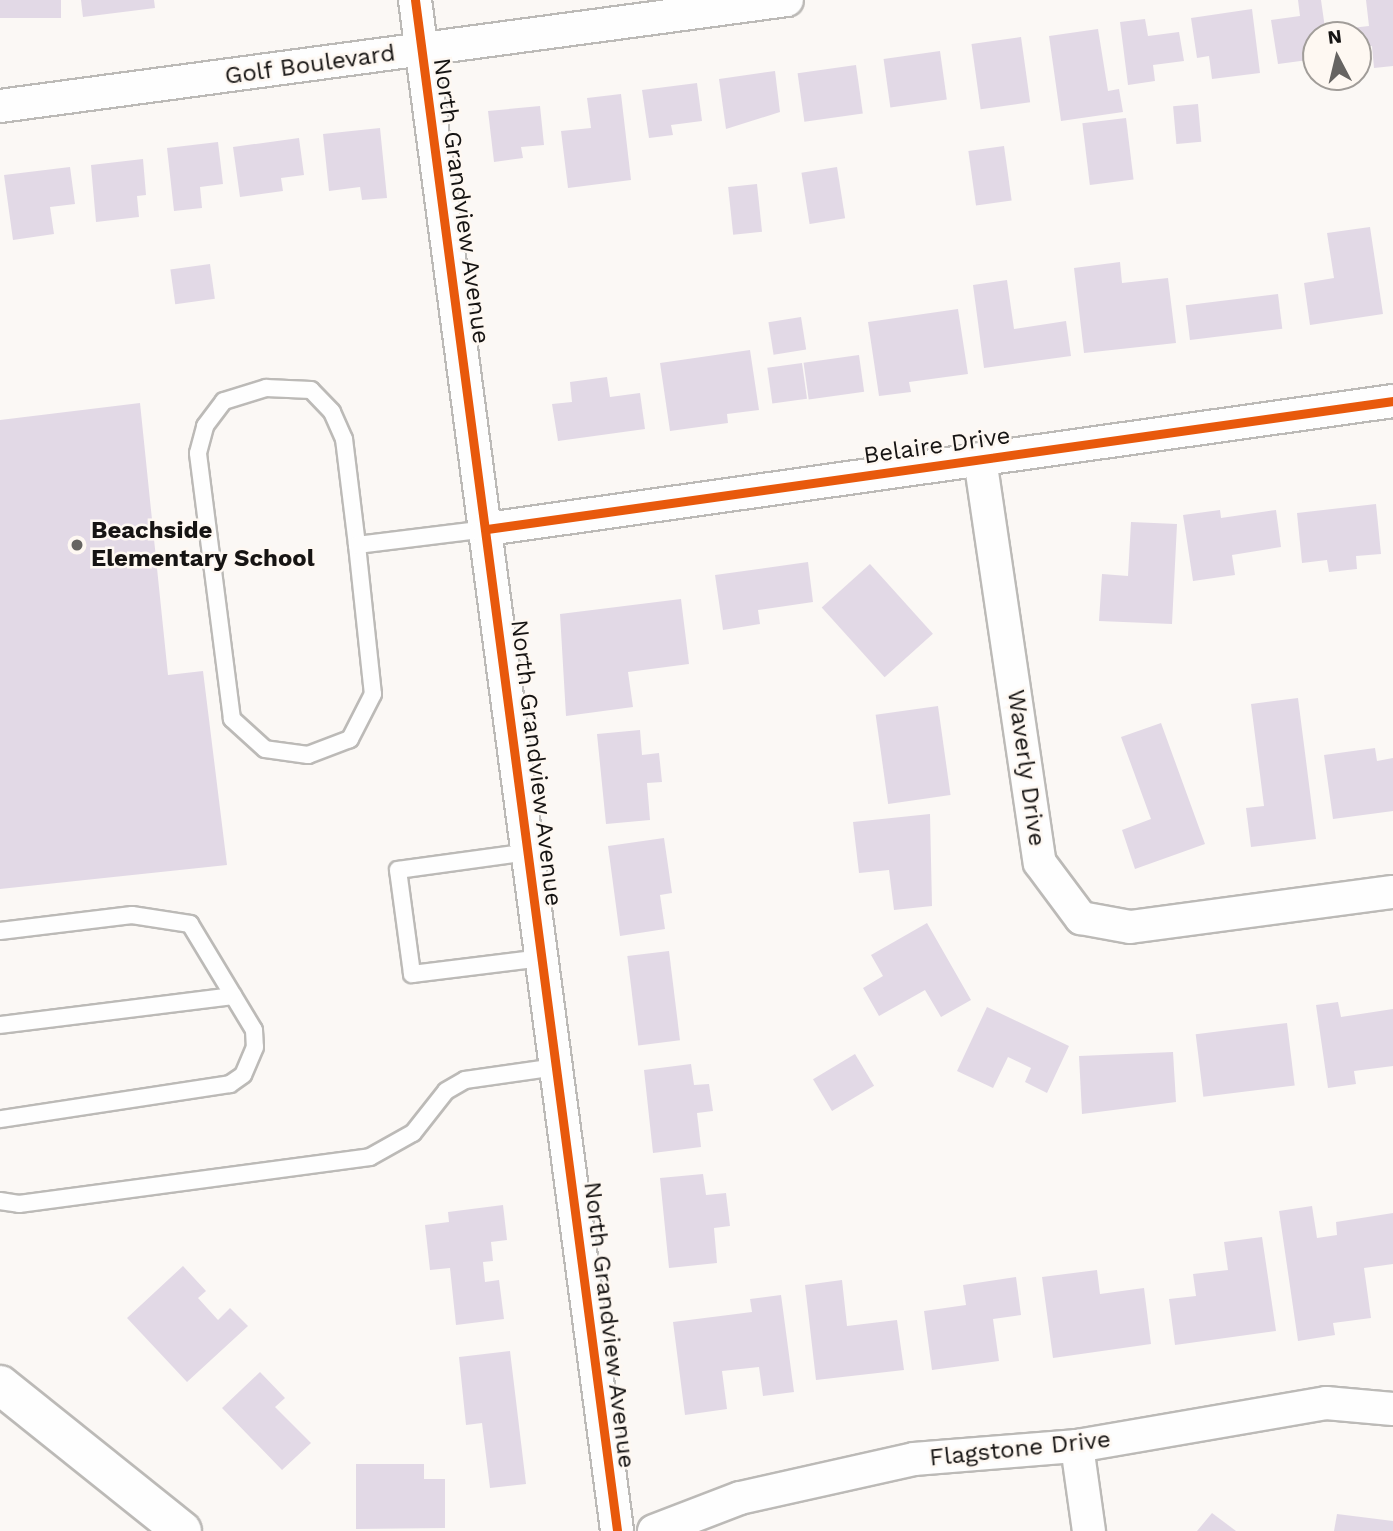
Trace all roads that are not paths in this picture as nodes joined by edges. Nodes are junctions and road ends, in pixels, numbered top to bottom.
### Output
1 (415, 0) edge
2 (787, 0) edge
3 (421, 50) junction
4 (0, 106) edge
5 (1393, 401) edge
6 (980, 459) junction
7 (487, 529) junction
8 (357, 545) junction
9 (529, 852) junction
10 (1393, 892) edge
11 (0, 931) edge
12 (542, 958) junction
13 (233, 996) junction
14 (0, 1025) edge
15 (556, 1067) junction
16 (0, 1119) edge
17 (0, 1201) edge
18 (0, 1385) edge
19 (1393, 1409) edge
20 (1077, 1446) junction
21 (182, 1531) edge
22 (617, 1531) edge
23 (654, 1531) edge
24 (1089, 1531) edge

1 - 3 street, North Grandview Avenue
2 - 3 street, Golf Boulevard
3 - 4 street, Golf Boulevard
3 - 7 street, North Grandview Avenue
5 - 6 street, Belaire Drive
6 - 7 street, Belaire Drive
6 - 10 street, Waverly Drive
7 - 8 lane
7 - 9 street, North Grandview Avenue
8 - 8 lane
9 - 12 street, North Grandview Avenue
9 - 12 lane
11 - 13 lane
12 - 15 street, North Grandview Avenue
13 - 14 lane
13 - 16 lane
15 - 17 lane
15 - 22 street, North Grandview Avenue
18 - 21 street
19 - 20 street, Flagstone Drive
20 - 23 street, Flagstone Drive
20 - 24 street

